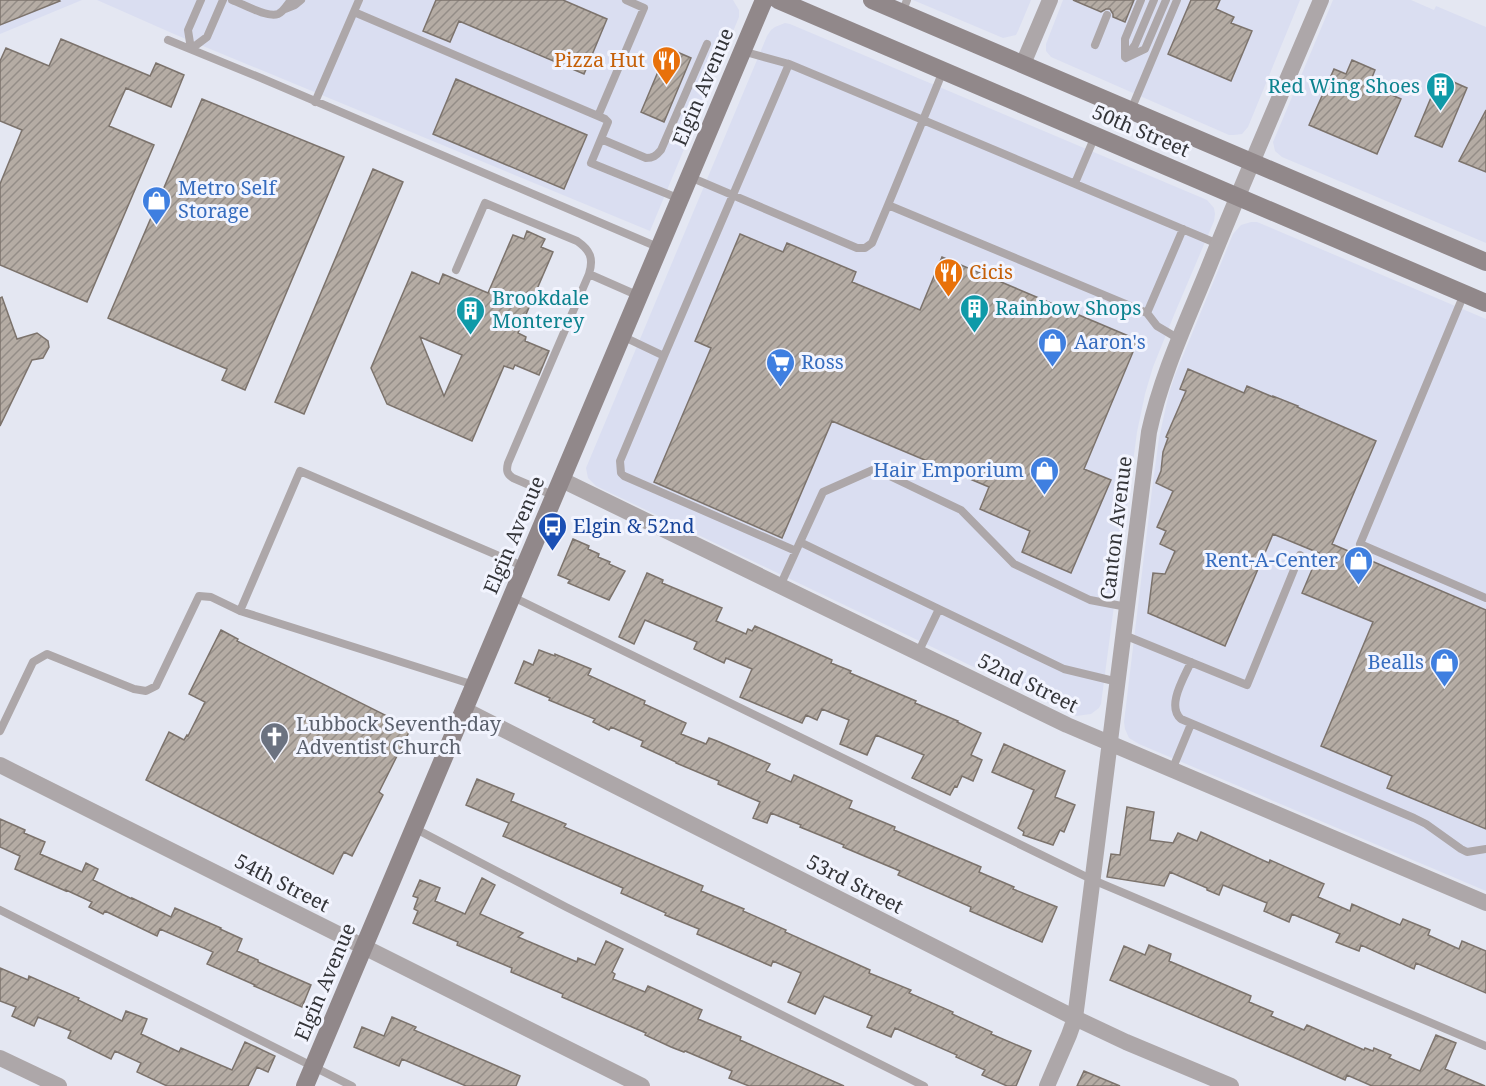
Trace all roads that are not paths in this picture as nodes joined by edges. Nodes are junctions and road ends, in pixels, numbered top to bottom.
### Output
1 (201, 0) edge
2 (223, 0) edge
3 (232, 0) edge
4 (252, 0) edge
5 (291, 0) edge
6 (301, 0) edge
7 (359, 0) edge
8 (629, 0) edge
9 (764, 0) edge
10 (778, 0) edge
11 (872, 0) edge
12 (1050, 0) edge
13 (1142, 0) edge
14 (1154, 0) edge
15 (1166, 0) edge
16 (1178, 0) edge
17 (1321, 0) edge
18 (905, 6) edge
19 (284, 9) junction
20 (259, 11) junction
21 (354, 12) junction
22 (1107, 15) dead end
23 (168, 40) dead end
24 (707, 44) dead end
25 (1095, 45) dead end
26 (191, 50) junction
27 (742, 50) junction
28 (1125, 58) junction
29 (789, 64) junction
30 (1023, 64) junction
31 (943, 71) junction
32 (315, 102) junction
33 (1131, 110) junction
34 (598, 116) junction
35 (923, 120) junction
36 (1095, 136) junction
37 (602, 139) junction
38 (1252, 162) junction
39 (690, 177) junction
40 (1075, 183) junction
41 (734, 196) junction
42 (1238, 196) junction
43 (680, 199) junction
44 (888, 205) junction
45 (1183, 229) junction
46 (1218, 244) junction
47 (660, 248) junction
48 (1486, 262) edge
49 (456, 270) dead end
50 (589, 274) junction
51 (1464, 293) junction
52 (639, 296) junction
53 (1486, 303) edge
54 (1147, 313) junction
55 (622, 336) junction
56 (1179, 339) junction
57 (664, 356) junction
58 (558, 488) junction
59 (800, 542) junction
60 (796, 551) junction
61 (1300, 555) dead end
62 (525, 567) junction
63 (780, 586) junction
64 (513, 597) junction
65 (1486, 598) edge
66 (1127, 607) junction
67 (939, 609) junction
68 (240, 611) junction
69 (1124, 635) junction
70 (918, 653) junction
71 (1191, 662) junction
72 (1118, 682) junction
73 (475, 686) junction
74 (465, 710) junction
75 (1191, 724) junction
76 (0, 731) edge
77 (1110, 744) junction
78 (0, 765) edge
79 (1172, 770) junction
80 (414, 828) junction
81 (1486, 849) edge
82 (1093, 880) junction
83 (1486, 903) edge
84 (0, 910) edge
85 (364, 947) junction
86 (1075, 1018) junction
87 (1486, 1046) edge
88 (0, 1058) edge
89 (313, 1067) junction
90 (59, 1086) edge
91 (305, 1086) edge
92 (352, 1086) edge
93 (642, 1086) edge
94 (924, 1086) edge
95 (1047, 1086) edge
96 (1232, 1086) edge

1 - 26 lane
2 - 26 lane
3 - 20 lane
4 - 20 lane
5 - 19 lane
6 - 19 lane
7 - 21 lane
8 - 34 lane
9 - 27 main road, Elgin Avenue
10 - 31 main road, 50th Street
11 - 18 main road, 50th Street
12 - 30 street
13 - 28 lane
14 - 28 lane
15 - 28 lane
16 - 33 lane
17 - 38 street, Canton Avenue
18 - 30 main road, 50th Street
19 - 20 lane
21 - 32 lane
21 - 34 lane
22 - 25 lane
23 - 26 lane
24 - 37 lane
26 - 32 lane
27 - 29 lane
27 - 39 main road, Elgin Avenue
29 - 35 lane
29 - 41 lane
30 - 33 main road, 50th Street
31 - 35 lane
31 - 36 main road, 50th Street
32 - 47 lane
33 - 38 main road, 50th Street
34 - 37 lane
35 - 40 lane
35 - 44 lane
36 - 40 lane
36 - 42 main road, 50th Street
37 - 43 lane
38 - 42 street, Canton Avenue
38 - 48 main road, 50th Street
39 - 41 lane
39 - 43 main road, Elgin Avenue
40 - 45 lane
41 - 44 lane
41 - 57 lane
42 - 46 street, Canton Avenue
42 - 51 main road, 50th Street
43 - 47 main road, Elgin Avenue
44 - 54 lane
45 - 46 lane
45 - 54 lane
46 - 56 street, Canton Avenue
47 - 52 main road, Elgin Avenue
49 - 50 lane
50 - 52 lane
50 - 58 lane
51 - 53 main road, 50th Street
51 - 65 lane
52 - 55 main road, Elgin Avenue
54 - 56 lane
55 - 57 lane
55 - 58 main road, Elgin Avenue
56 - 66 street, Canton Avenue
57 - 60 lane
58 - 62 main road, Elgin Avenue
58 - 63 street, 52nd Street
59 - 60 lane
59 - 66 lane
59 - 67 lane
60 - 63 lane
61 - 71 lane
62 - 64 main road, Elgin Avenue
62 - 68 lane
63 - 70 street, 52nd Street
64 - 73 main road, Elgin Avenue
64 - 82 lane
66 - 69 street, Canton Avenue
67 - 70 lane
67 - 72 lane
68 - 73 lane
68 - 76 lane
69 - 71 lane
69 - 72 street, Canton Avenue
70 - 77 street, 52nd Street
71 - 75 lane
72 - 77 street, Canton Avenue
73 - 74 main road, Elgin Avenue
74 - 80 main road, Elgin Avenue
74 - 86 street, 53rd Street
75 - 79 lane
75 - 81 lane
77 - 79 street, 52nd Street
77 - 82 street, Canton Avenue
78 - 85 street, 54th Street
79 - 83 street, 52nd Street
80 - 85 main road, Elgin Avenue
80 - 94 lane
82 - 86 street, Canton Avenue
82 - 87 lane
84 - 89 lane
85 - 89 main road, Elgin Avenue
85 - 93 street, 54th Street
86 - 95 street, Canton Avenue
86 - 96 street, 53rd Street
88 - 90 street
89 - 91 main road, Elgin Avenue
89 - 92 lane

